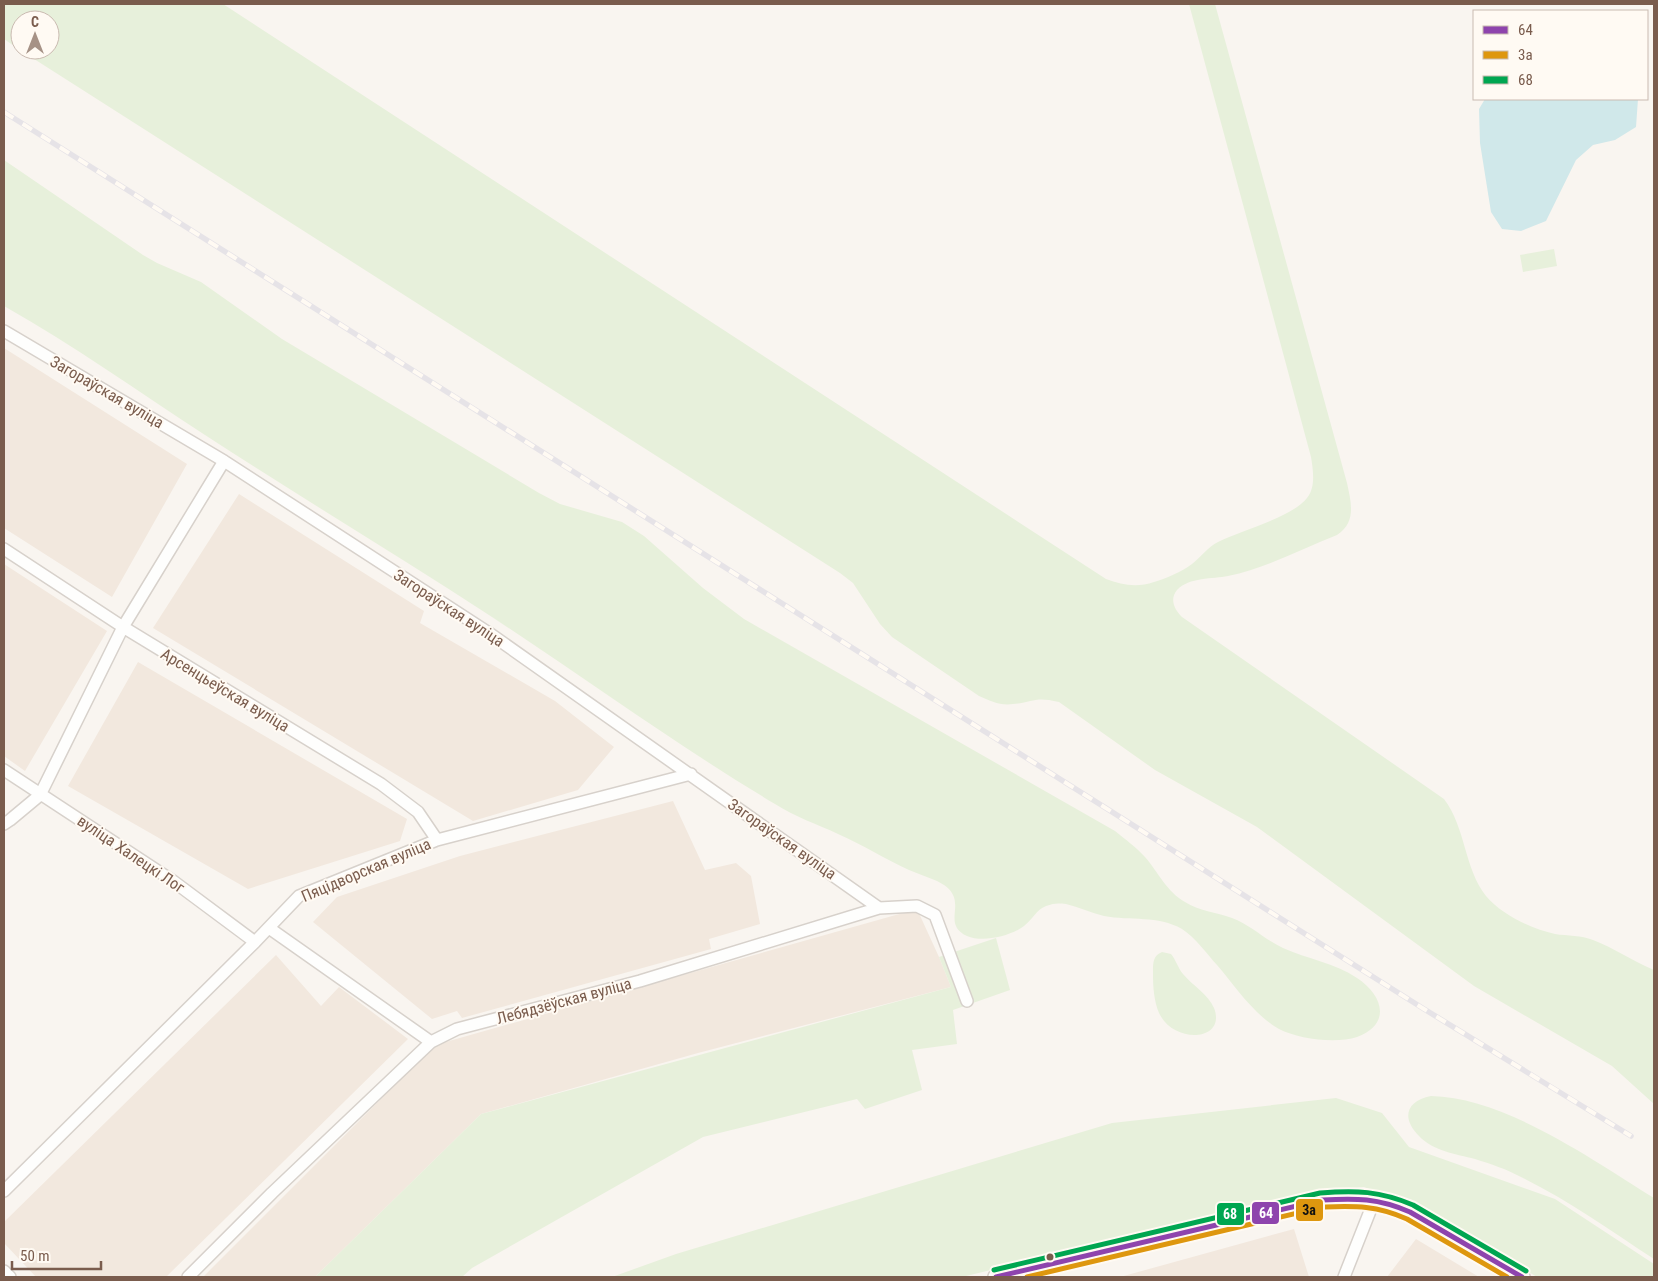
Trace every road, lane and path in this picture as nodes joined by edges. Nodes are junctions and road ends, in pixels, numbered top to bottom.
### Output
1 (4, 331) edge
2 (224, 461) junction
3 (4, 549) edge
4 (123, 628) junction
5 (4, 770) edge
6 (691, 774) junction
7 (40, 795) junction
8 (4, 824) edge
9 (437, 840) junction
10 (879, 908) junction
11 (269, 928) junction
12 (255, 942) junction
13 (967, 1001) dead end
14 (430, 1042) junction
15 (4, 1191) edge
16 (1374, 1201) junction
17 (4, 1271) edge
18 (10, 1277) edge
19 (188, 1277) edge
20 (996, 1277) edge
21 (1344, 1277) edge
22 (1522, 1277) edge

1 - 2 street, Загораўская вуліца
2 - 4 street
2 - 6 street, Загораўская вуліца
3 - 4 street, Арсенцьеўская вуліца
4 - 7 street
4 - 9 street, Арсенцьеўская вуліца
5 - 7 street, вуліца Халецкі Лог
6 - 9 street, Пяцідворская вуліца
6 - 10 street, Загораўская вуліца
7 - 8 street
7 - 12 street, вуліца Халецкі Лог
9 - 11 street, Пяцідворская вуліца
10 - 13 street, Лебядзёўская вуліца
10 - 14 street, Лебядзёўская вуліца
11 - 12 street, Пяцідворская вуліца
11 - 14 street
12 - 15 street, Пяцідворская вуліца
14 - 19 street, Лебядзёўская вуліца
16 - 20 street
16 - 21 street
16 - 22 street
17 - 18 street

